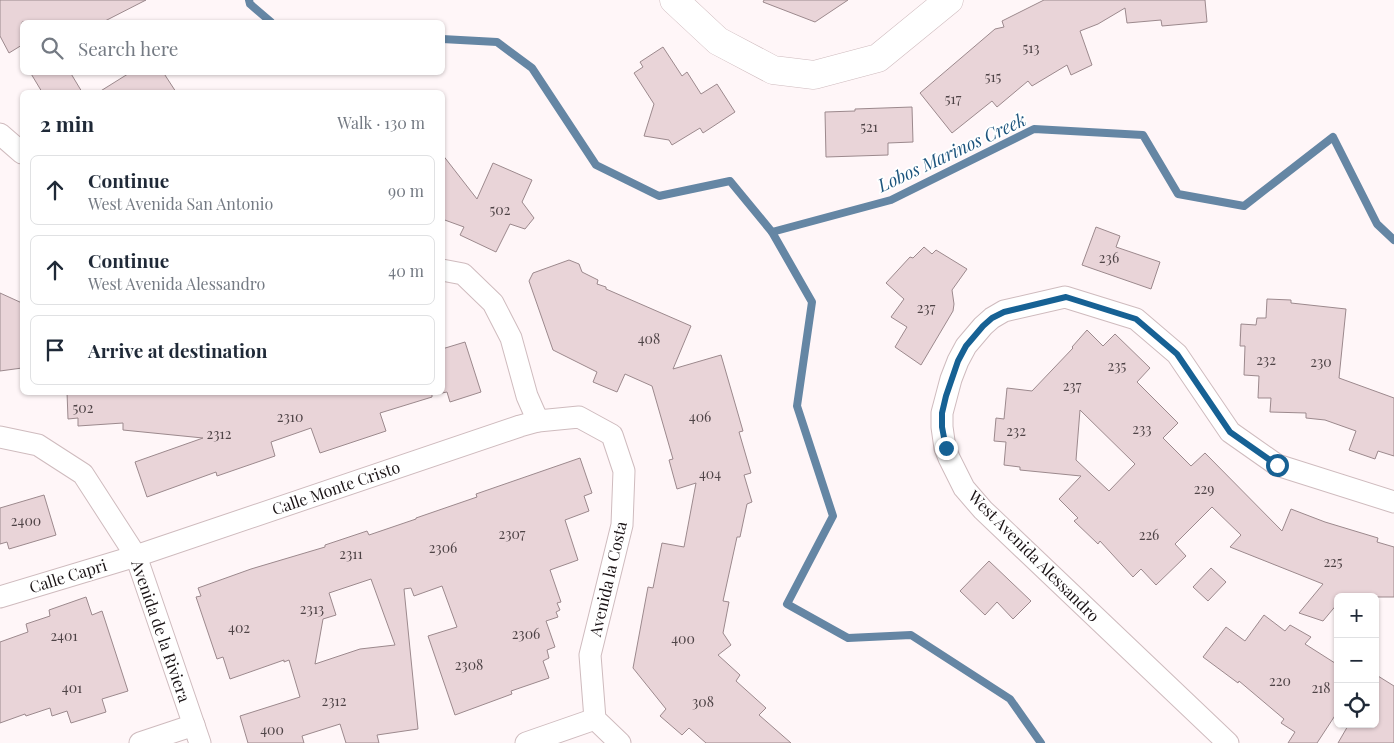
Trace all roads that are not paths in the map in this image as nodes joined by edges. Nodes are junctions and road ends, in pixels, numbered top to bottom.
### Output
1 (674, 0) edge
2 (949, 0) edge
3 (0, 134) edge
4 (20, 152) edge
5 (445, 271) edge
6 (538, 421) junction
7 (0, 437) edge
8 (1394, 502) edge
9 (136, 556) junction
10 (0, 597) edge
11 (595, 719) junction
12 (197, 734) edge
13 (140, 743) edge
14 (526, 743) edge
15 (620, 743) edge
16 (1228, 743) edge

1 - 2 street
3 - 4 street
5 - 6 street
6 - 9 street, Calle Monte Cristo
6 - 11 street, Avenida la Costa
7 - 9 street, Avenida de la Riviera
8 - 16 street, West Avenida Alessandro
9 - 10 street, Calle Capri
9 - 12 street, Avenida de la Riviera
11 - 14 street
11 - 15 street
12 - 13 street

